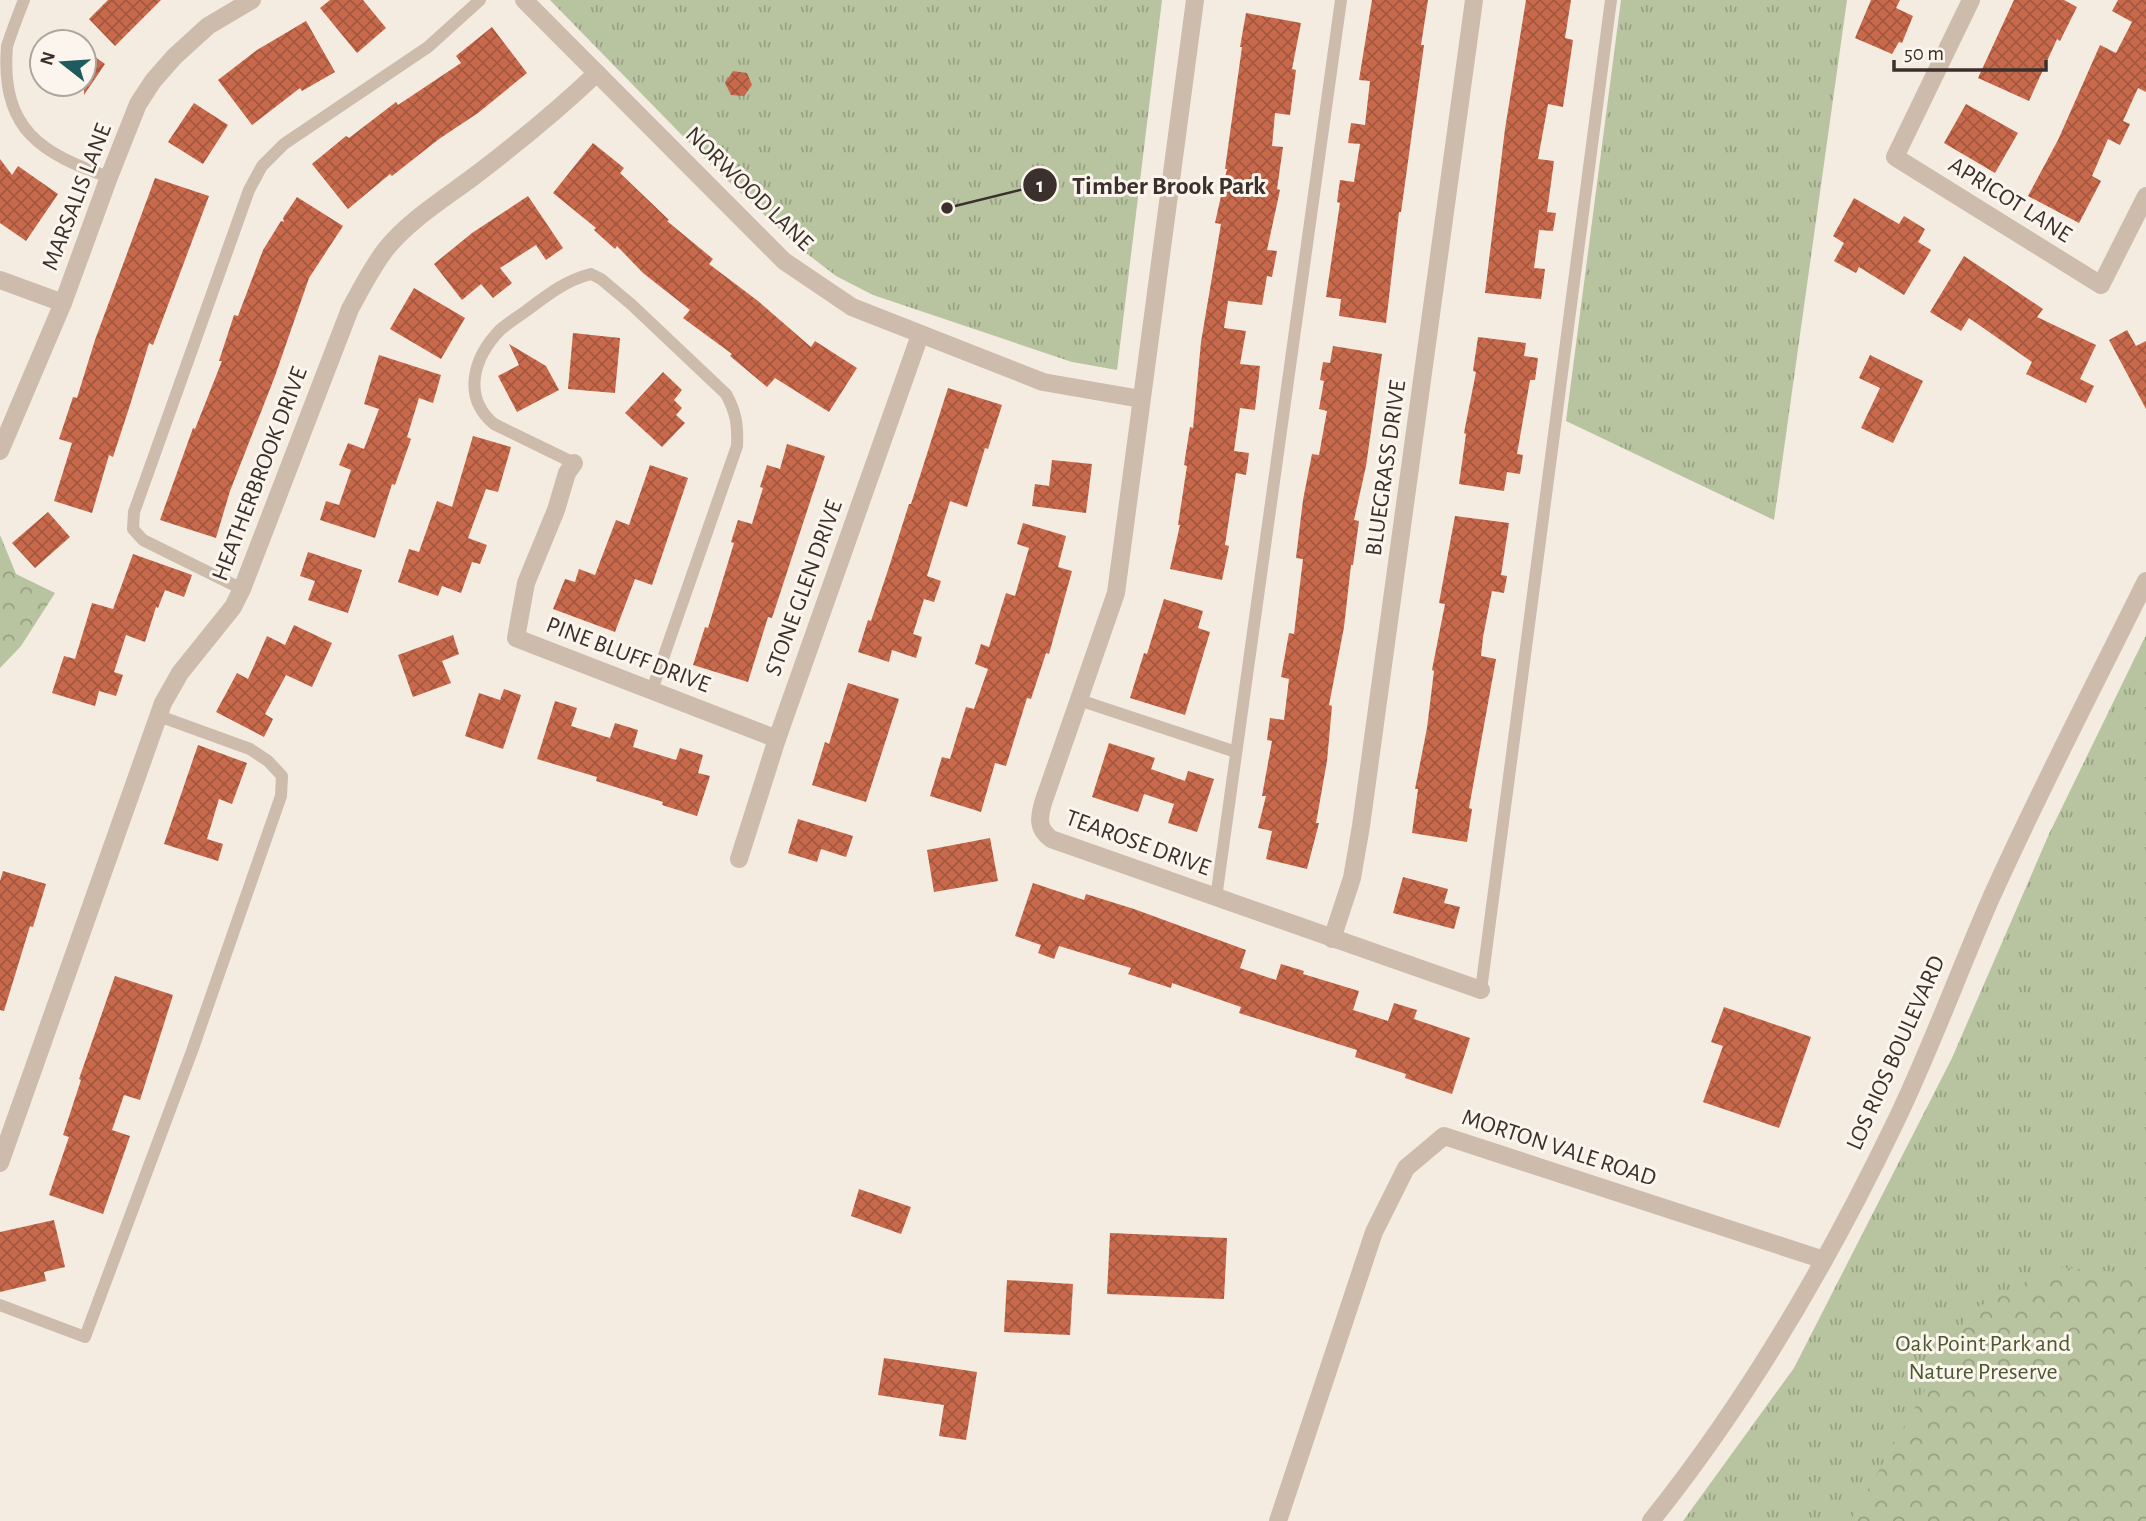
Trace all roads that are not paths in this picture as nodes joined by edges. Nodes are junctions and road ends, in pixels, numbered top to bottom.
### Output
1 (24, 0) edge
2 (251, 0) edge
3 (480, 0) edge
4 (524, 0) edge
5 (1195, 0) edge
6 (1341, 0) edge
7 (1474, 0) edge
8 (1611, 0) edge
9 (1971, 0) edge
10 (597, 73) junction
11 (109, 177) junction
12 (2146, 195) edge
13 (0, 279) edge
14 (63, 303) junction
15 (920, 335) junction
16 (1141, 399) junction
17 (0, 451) edge
18 (574, 463) joint
19 (2146, 581) edge
20 (242, 590) junction
21 (652, 690) junction
22 (1079, 700) junction
23 (159, 716) junction
24 (776, 739) junction
25 (1236, 752) junction
26 (739, 859) dead end
27 (1216, 898) junction
28 (1332, 939) junction
29 (1481, 990) joint
30 (1, 1163) edge
31 (1824, 1260) junction
32 (0, 1305) edge
33 (1278, 1521) edge
34 (1651, 1521) edge

1 - 11 lane
2 - 11 street, MARSALIS LANE
3 - 20 lane
4 - 10 street, NORWOOD LANE
5 - 16 street, TEAROSE DRIVE
6 - 25 lane
7 - 28 street, BLUEGRASS DRIVE
8 - 29 lane
9 - 12 street, APRICOT LANE
10 - 15 street, NORWOOD LANE
10 - 20 street, HEATHERBROOK DRIVE
11 - 14 street, MARSALIS LANE
13 - 14 street
14 - 17 street, MARSALIS LANE
15 - 16 street, NORWOOD LANE
15 - 24 street, STONE GLEN DRIVE
16 - 22 street, TEAROSE DRIVE
18 - 21 street, PINE BLUFF DRIVE
18 - 21 lane
19 - 31 street, LOS RIOS BOULEVARD
20 - 23 street, HEATHERBROOK DRIVE
21 - 24 street, PINE BLUFF DRIVE
22 - 25 lane
22 - 27 street, TEAROSE DRIVE
23 - 30 street, HEATHERBROOK DRIVE
23 - 32 lane
24 - 26 street, STONE GLEN DRIVE
25 - 27 lane
27 - 28 street, TEAROSE DRIVE
28 - 29 street, TEAROSE DRIVE
31 - 33 street, MORTON VALE ROAD
31 - 34 street, LOS RIOS BOULEVARD

